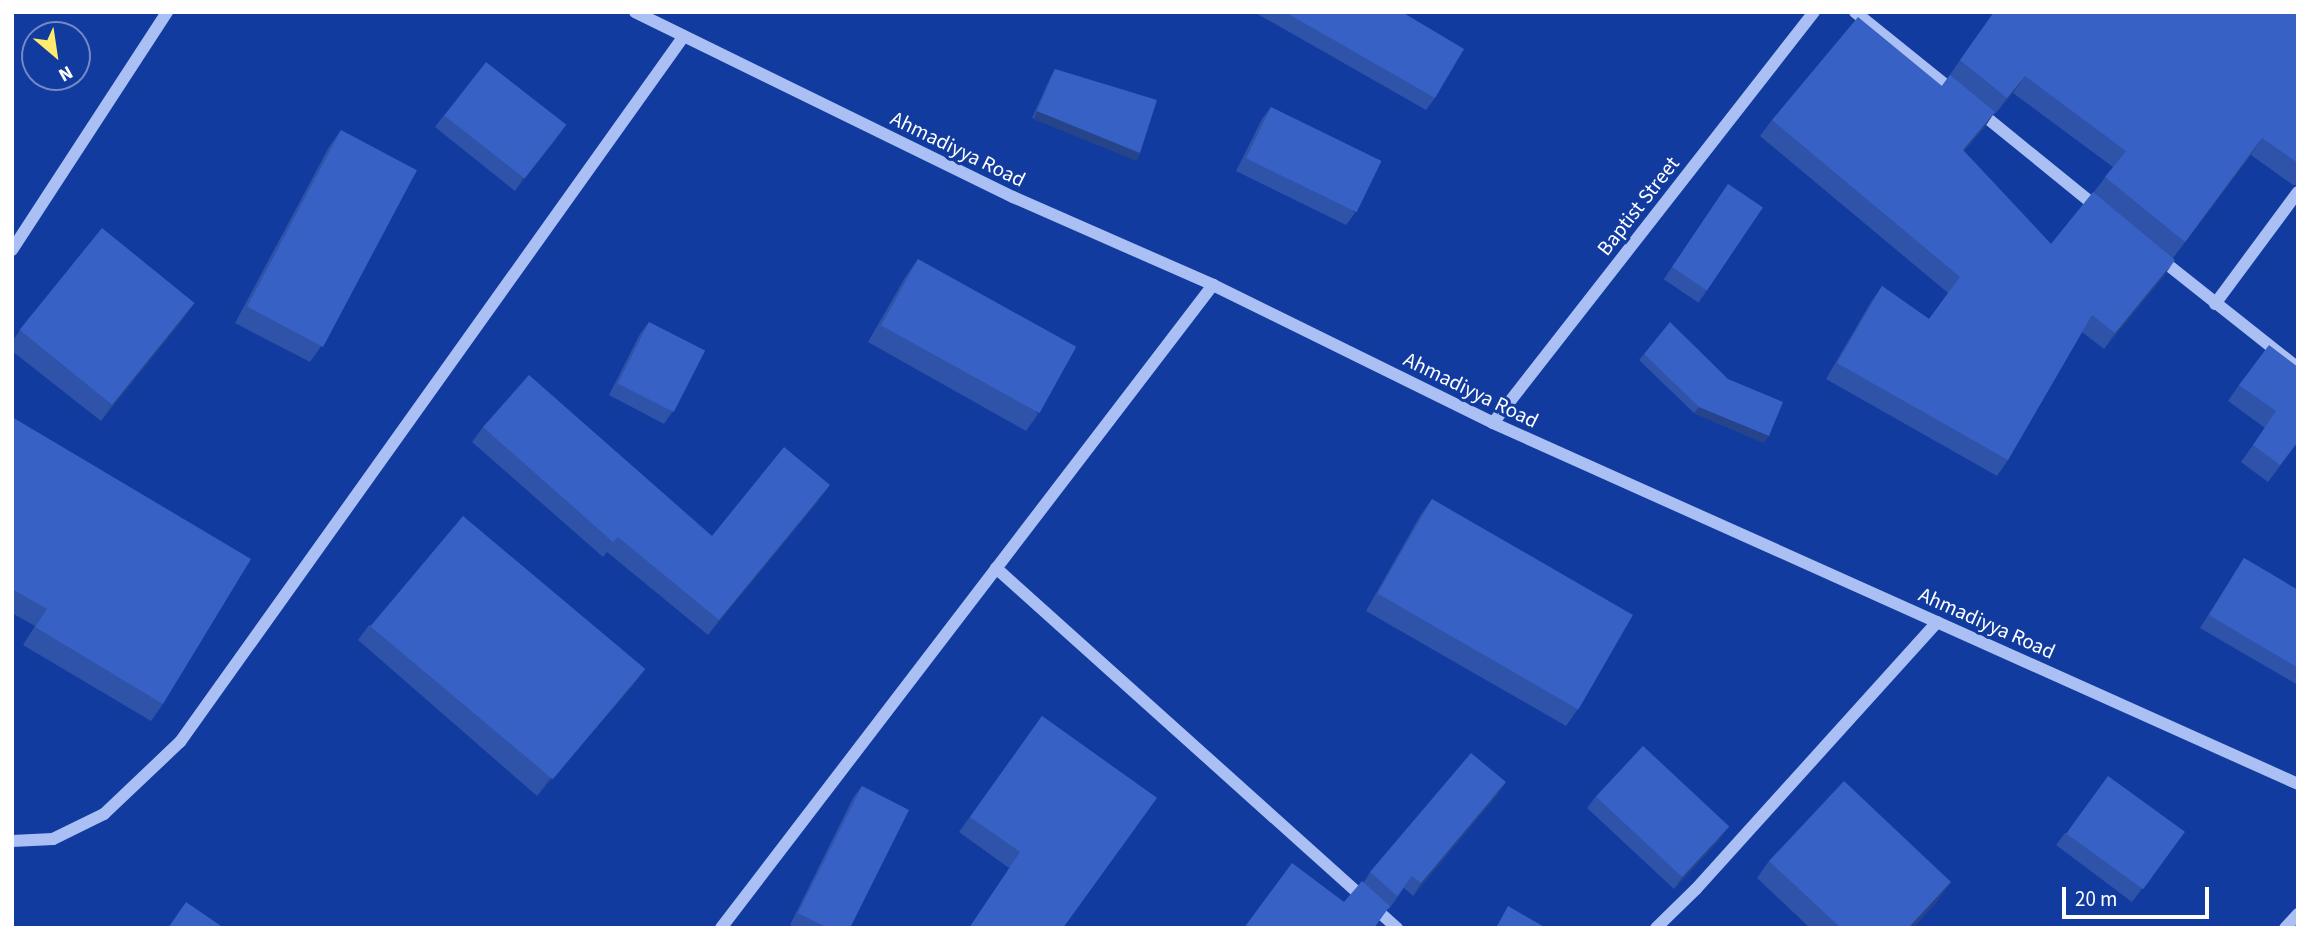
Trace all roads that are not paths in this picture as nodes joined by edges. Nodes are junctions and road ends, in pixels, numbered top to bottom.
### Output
1 (167, 12) edge
2 (635, 12) edge
3 (1814, 12) edge
4 (1856, 12) edge
5 (684, 36) junction
6 (2298, 192) edge
7 (2108, 216) edge
8 (12, 250) edge
9 (2151, 251) edge
10 (1213, 285) junction
11 (2214, 304) junction
12 (2298, 368) edge
13 (1493, 423) junction
14 (996, 568) junction
15 (1937, 622) junction
16 (2298, 784) edge
17 (12, 841) edge
18 (2298, 914) edge
19 (729, 925) edge
20 (1397, 928) edge
21 (1656, 928) edge
22 (2285, 928) edge

1 - 8 street
2 - 5 street, Ahmadiyya Road
3 - 13 street, Baptist Street
4 - 7 street
5 - 10 street, Ahmadiyya Road
5 - 17 street
6 - 11 street
9 - 11 street
10 - 13 street, Ahmadiyya Road
10 - 14 street
11 - 12 street
13 - 15 street, Ahmadiyya Road
14 - 19 street
14 - 20 street
15 - 16 street, Ahmadiyya Road
15 - 21 street
18 - 22 street

